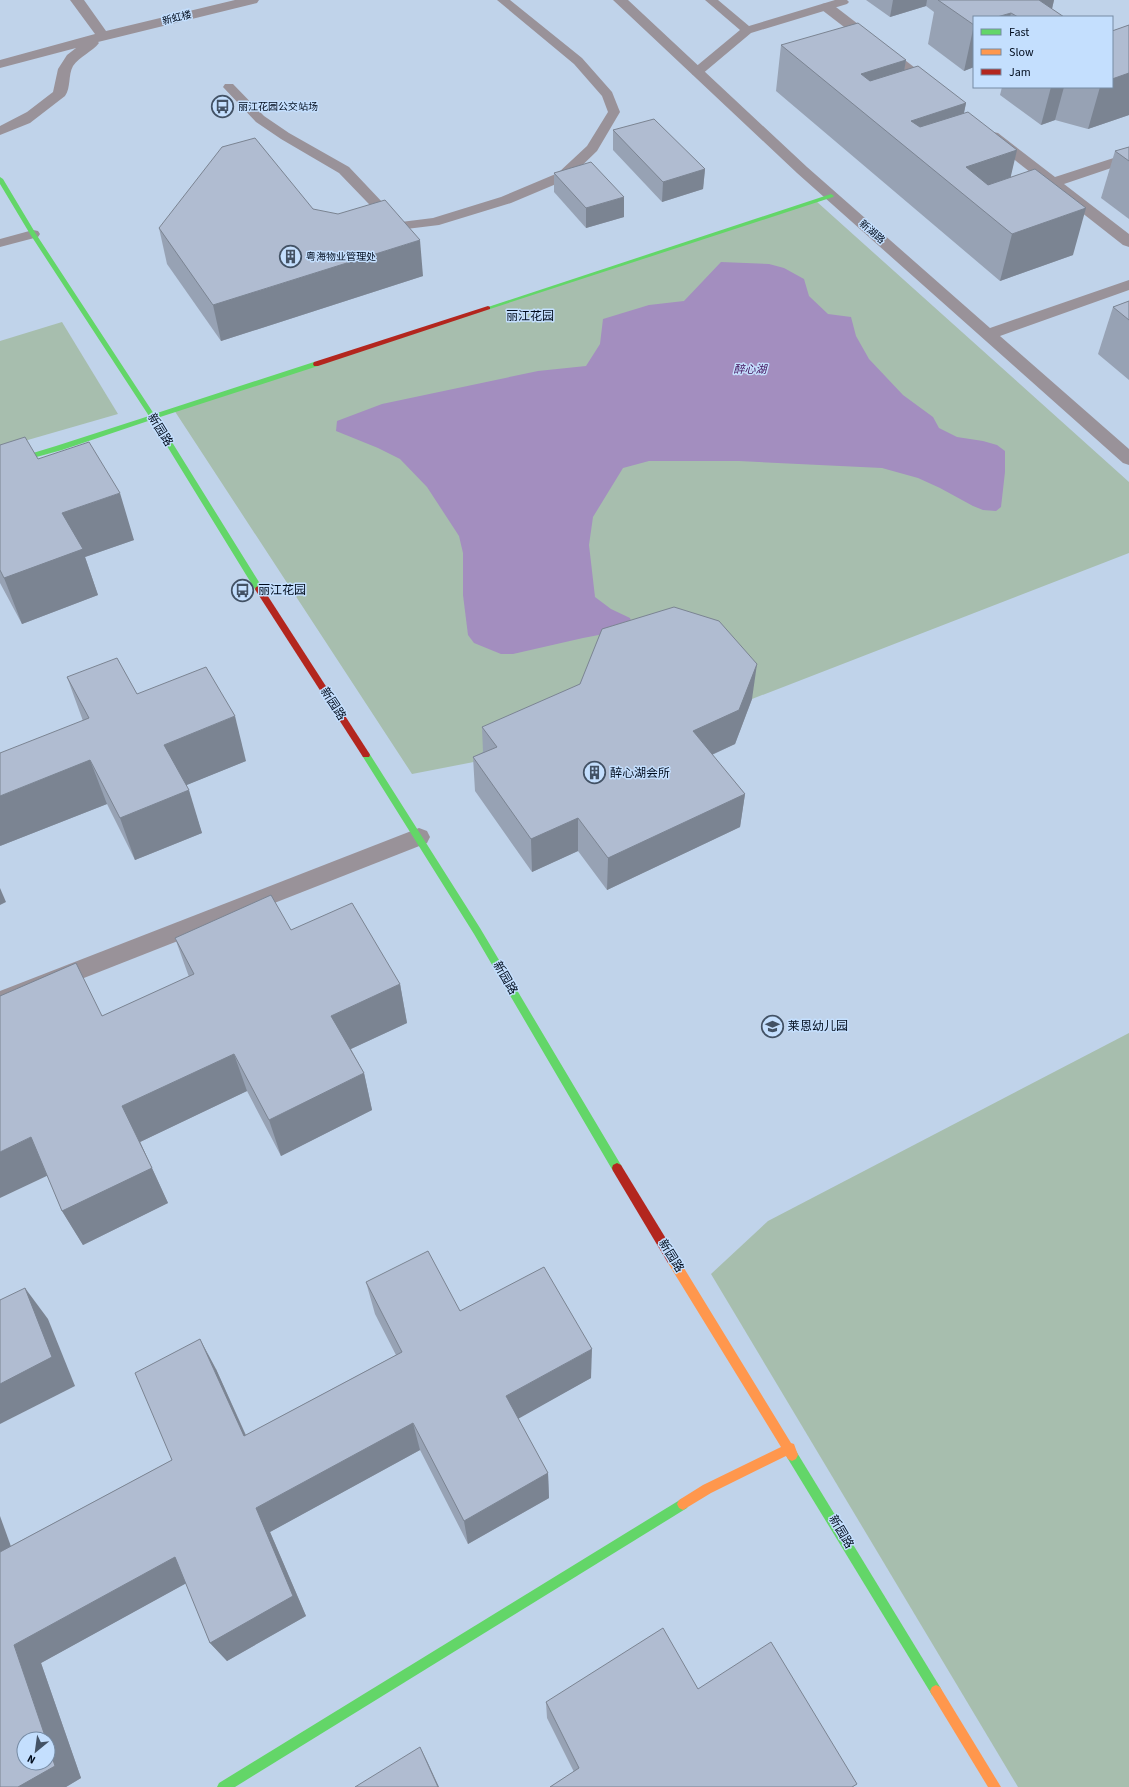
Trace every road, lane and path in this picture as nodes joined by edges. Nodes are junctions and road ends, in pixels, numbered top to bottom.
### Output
1 (77, 0) edge
2 (252, 0) edge
3 (503, 0) edge
4 (620, 0) edge
5 (711, 0) edge
6 (841, 0) edge
7 (827, 7) junction
8 (747, 30) junction
9 (103, 36) junction
10 (0, 64) edge
11 (697, 72) junction
12 (229, 87) dead end
13 (940, 95) edge
14 (984, 129) edge
15 (0, 131) edge
16 (1129, 157) edge
17 (0, 179) edge
18 (1053, 183) junction
19 (831, 196) junction
20 (33, 234) junction
21 (1129, 242) edge
22 (0, 243) edge
23 (1129, 285) edge
24 (988, 334) junction
25 (152, 416) junction
26 (1129, 459) edge
27 (0, 465) edge
28 (419, 837) junction
29 (0, 1001) edge
30 (790, 1448) junction
31 (223, 1787) edge
32 (995, 1787) edge

1 - 9 street
2 - 9 street, 新虹楼
3 - 12 lane
4 - 11 street, 新湖路
5 - 8 lane
6 - 7 lane
7 - 8 lane
7 - 13 street
8 - 11 lane
9 - 10 street, 新虹楼
9 - 15 street
11 - 19 street, 新湖路
14 - 18 street
16 - 18 street
17 - 20 street, 新园路
18 - 21 street
19 - 24 street, 新湖路
19 - 25 street
20 - 22 lane
20 - 25 street, 新园路
23 - 24 street
24 - 26 street, 新湖路
25 - 27 street
25 - 28 street, 新园路
28 - 29 street
28 - 30 street, 新园路
30 - 31 street
30 - 32 street, 新园路

